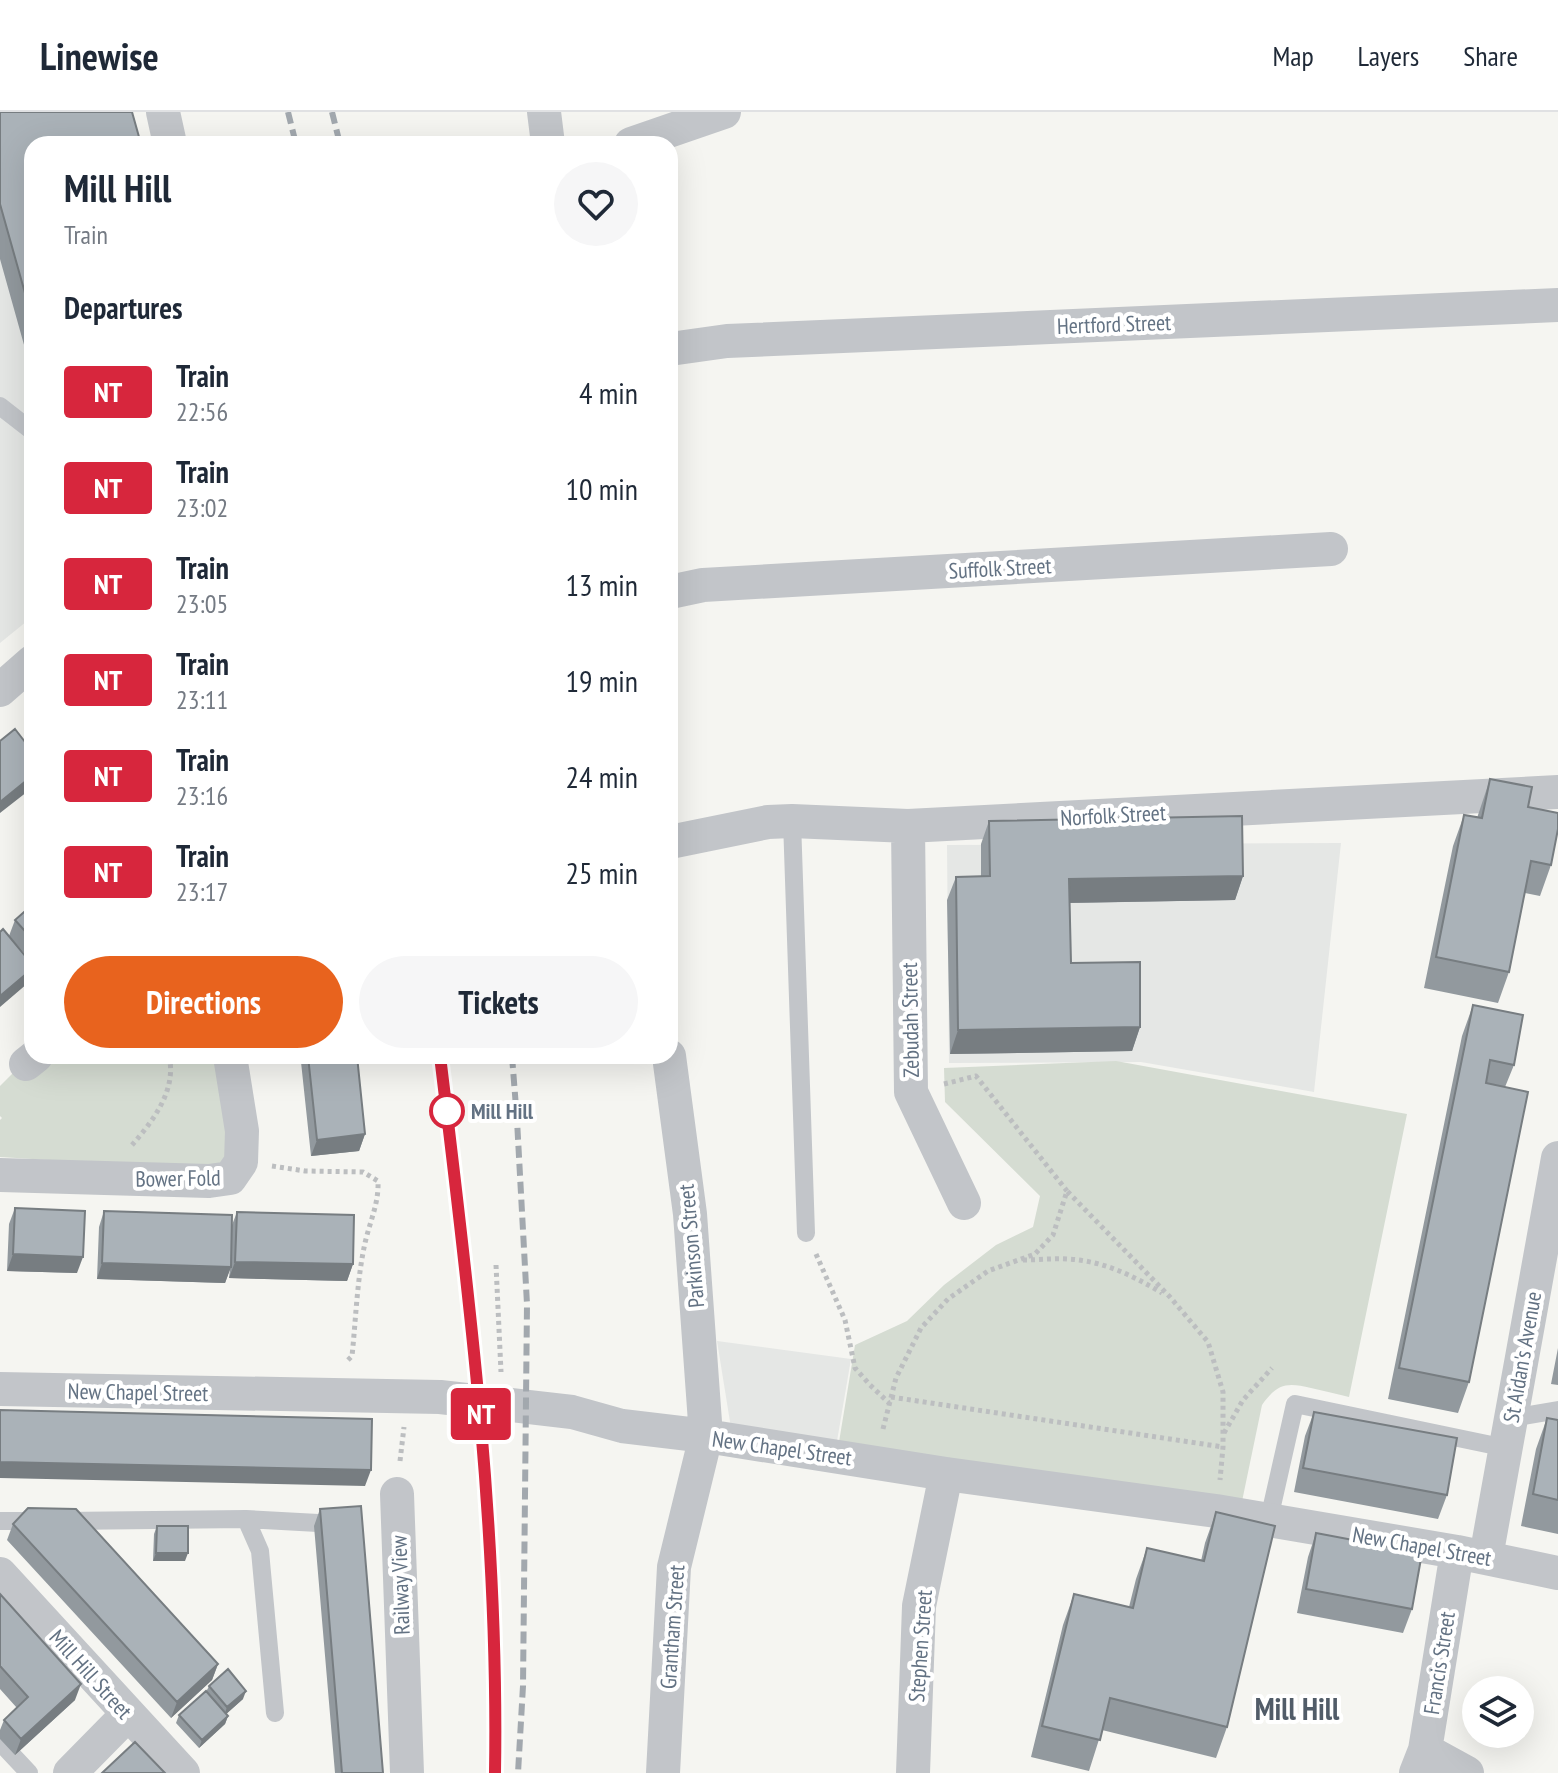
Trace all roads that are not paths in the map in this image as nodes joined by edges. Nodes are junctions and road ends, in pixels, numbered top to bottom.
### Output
1 (163, 112) edge
2 (544, 112) edge
3 (724, 112) edge
4 (168, 136) edge
5 (547, 136) edge
6 (654, 136) edge
7 (1558, 305) edge
8 (678, 348) edge
9 (0, 406) edge
10 (24, 425) edge
11 (1331, 549) dead end
12 (678, 590) edge
13 (24, 669) edge
14 (0, 690) edge
15 (1558, 792) edge
16 (792, 821) junction
17 (908, 826) junction
18 (678, 840) edge
19 (231, 1064) edge
20 (670, 1064) edge
21 (1558, 1158) edge
22 (0, 1175) edge
23 (964, 1203) dead end
24 (806, 1233) road end
25 (0, 1389) edge
26 (1558, 1410) edge
27 (1509, 1433) junction
28 (706, 1436) junction
29 (946, 1474) junction
30 (397, 1494) road end
31 (246, 1519) junction
32 (1269, 1519) junction
33 (0, 1521) edge
34 (318, 1523) edge
35 (1472, 1554) junction
36 (1558, 1573) edge
37 (0, 1574) edge
38 (275, 1713) dead end
39 (128, 1714) junction
40 (0, 1742) edge
41 (1420, 1762) edge
42 (29, 1773) edge
43 (70, 1773) edge
44 (183, 1773) edge
45 (407, 1773) edge
46 (663, 1773) edge
47 (913, 1773) edge
48 (1467, 1773) edge

1 - 4 street
2 - 5 street
3 - 6 street
7 - 8 street, Hertford Street
9 - 10 lane
11 - 12 street, Suffolk Street
13 - 14 street
15 - 17 street, Norfolk Street
16 - 17 street, Norfolk Street
16 - 18 street, Norfolk Street
16 - 24 lane
17 - 23 street, Zebudah Street
19 - 22 street, Bower Fold
20 - 28 street, Parkinson Street
21 - 27 street, St Aidan's Avenue
25 - 28 street, New Chapel Street
26 - 27 lane
27 - 32 lane
27 - 35 street, St Aidan's Avenue
28 - 29 street, New Chapel Street
28 - 46 street, Grantham Street
29 - 32 street, New Chapel Street
29 - 47 street, Stephen Street
30 - 45 street, Railway View
31 - 33 lane
31 - 34 lane
31 - 38 lane
32 - 35 street, New Chapel Street
35 - 36 street, New Chapel Street
35 - 41 street, Francis Street
37 - 39 street, Mill Hill Street
39 - 43 street
39 - 44 street, Mill Hill Street
40 - 42 lane
41 - 48 street

